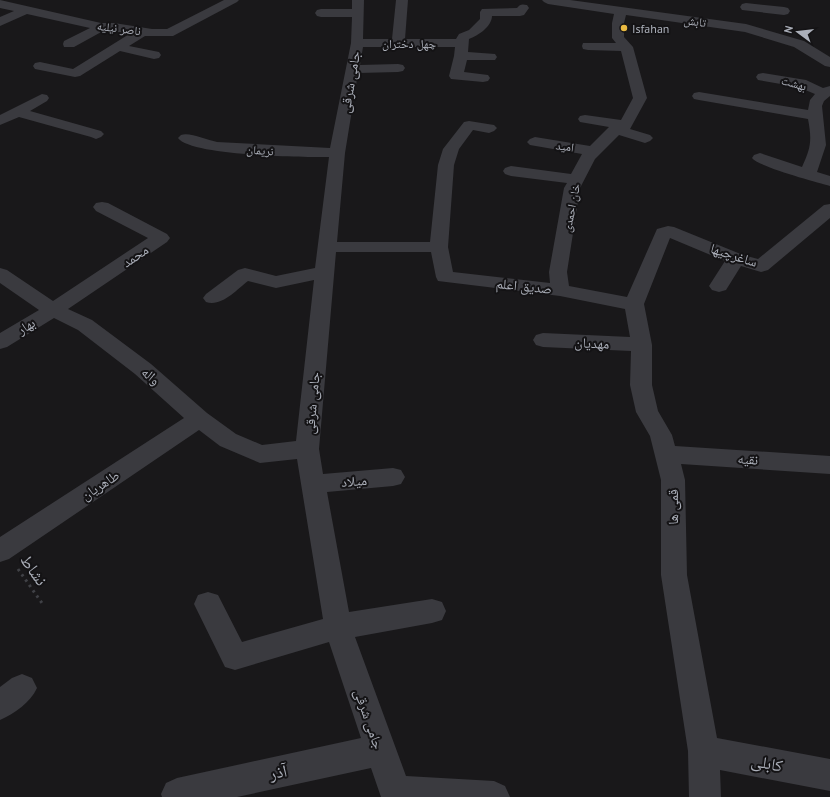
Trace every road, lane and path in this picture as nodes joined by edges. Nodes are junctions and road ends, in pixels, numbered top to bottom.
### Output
1 (233, 0) edge
2 (402, 0) edge
3 (499, 0) edge
4 (548, 0) edge
5 (0, 4) edge
6 (526, 4) edge
7 (745, 4) edge
8 (357, 7) edge
9 (28, 9) junction
10 (784, 10) dead end
11 (621, 11) junction
12 (321, 13) dead end
13 (0, 22) edge
14 (101, 27) junction
15 (746, 28) junction
16 (144, 31) junction
17 (398, 42) junction
18 (357, 43) junction
19 (69, 44) dead end
20 (588, 46) dead end
21 (118, 47) junction
22 (627, 47) junction
23 (461, 50) junction
24 (154, 55) dead end
25 (490, 57) dead end
26 (830, 63) edge
27 (40, 66) dead end
28 (398, 68) dead end
29 (352, 69) junction
30 (763, 77) dead end
31 (483, 78) dead end
32 (826, 92) edge
33 (699, 96) dead end
34 (42, 98) dead end
35 (19, 112) junction
36 (813, 116) junction
37 (585, 119) dead end
38 (0, 121) edge
39 (621, 127) junction
40 (489, 128) dead end
41 (96, 134) dead end
42 (645, 138) dead end
43 (535, 142) dead end
44 (189, 143) dead end
45 (595, 151) junction
46 (337, 153) junction
47 (760, 158) dead end
48 (776, 165) junction
49 (511, 171) dead end
50 (808, 173) junction
51 (758, 176) dead end
52 (576, 179) junction
53 (830, 181) edge
54 (102, 207) dead end
55 (830, 209) edge
56 (439, 246) junction
57 (328, 247) junction
58 (736, 259) junction
59 (324, 272) junction
60 (0, 274) edge
61 (719, 286) dead end
62 (560, 290) junction
63 (213, 298) dead end
64 (634, 304) junction
65 (53, 310) junction
66 (543, 340) dead end
67 (0, 342) edge
68 (642, 345) junction
69 (199, 419) junction
70 (307, 449) junction
71 (666, 454) junction
72 (830, 465) edge
73 (393, 477) dead end
74 (314, 484) junction
75 (2, 550) edge
76 (208, 604) dead end
77 (44, 606) dead end
78 (432, 611) dead end
79 (338, 627) junction
80 (380, 750) junction
81 (704, 751) junction
82 (830, 775) edge
83 (177, 794) dead end
84 (396, 795) edge
85 (494, 797) edge
86 (705, 797) edge

1 - 16 street, ناصر نیلیه
2 - 17 street
3 - 6 street
4 - 11 street, تابش
5 - 9 street, ناصر نیلیه
6 - 23 street
7 - 10 street
7 - 15 street
8 - 12 street
8 - 18 street, جامی شرقی
9 - 13 street
9 - 14 street, ناصر نیلیه
11 - 15 street, تابش
11 - 22 street, خان احمدی
14 - 16 street, ناصر نیلیه
14 - 19 street
15 - 26 street, تابش
16 - 21 street
17 - 18 street, چهل دختران
17 - 23 street, چهل دختران
18 - 29 street, جامی شرقی
20 - 22 street
21 - 24 street
21 - 27 street
22 - 39 street, خان احمدی
23 - 25 street, چهل دختران
23 - 31 street
28 - 29 street
29 - 46 street, جامی شرقی
30 - 32 street, بهشت
32 - 36 street
33 - 36 street
34 - 35 street
35 - 38 street
35 - 41 street
36 - 50 street
37 - 39 street
39 - 42 street
39 - 45 street, خان احمدی
40 - 56 street, صدیق اعلم
43 - 45 street, امید
44 - 46 street, نریمان
45 - 52 street, خان احمدی
46 - 57 street, جامی شرقی
47 - 48 street
48 - 50 street
48 - 51 street
49 - 52 street
50 - 53 street
52 - 62 street, خان احمدی
54 - 65 street, محمد
55 - 58 street, ساغرچیها
56 - 57 street
56 - 62 street, صدیق اعلم
57 - 59 street, جامی شرقی
58 - 61 street
58 - 64 street, ساغرچیها
59 - 63 street
59 - 70 street, جامی شرقی
60 - 65 street, واله
62 - 64 street, صدیق اعلم
64 - 68 street, قمی ها
65 - 67 street, بهار
65 - 69 street, واله
66 - 68 street, مهدیان
68 - 71 street, قمی ها
69 - 70 street, واله
69 - 75 street, طاهریان
70 - 74 street, جامی شرقی
71 - 72 street, نقیه
71 - 81 street, قمی ها
73 - 74 street, میلاد
74 - 79 street, جامی شرقی
75 - 77 path, نشاط
76 - 79 street
78 - 79 street
79 - 80 street, جامی شرقی
80 - 83 street, آذر
80 - 84 street, جامی شرقی
81 - 82 street, کابلی
81 - 86 street, قمی ها
84 - 85 street

